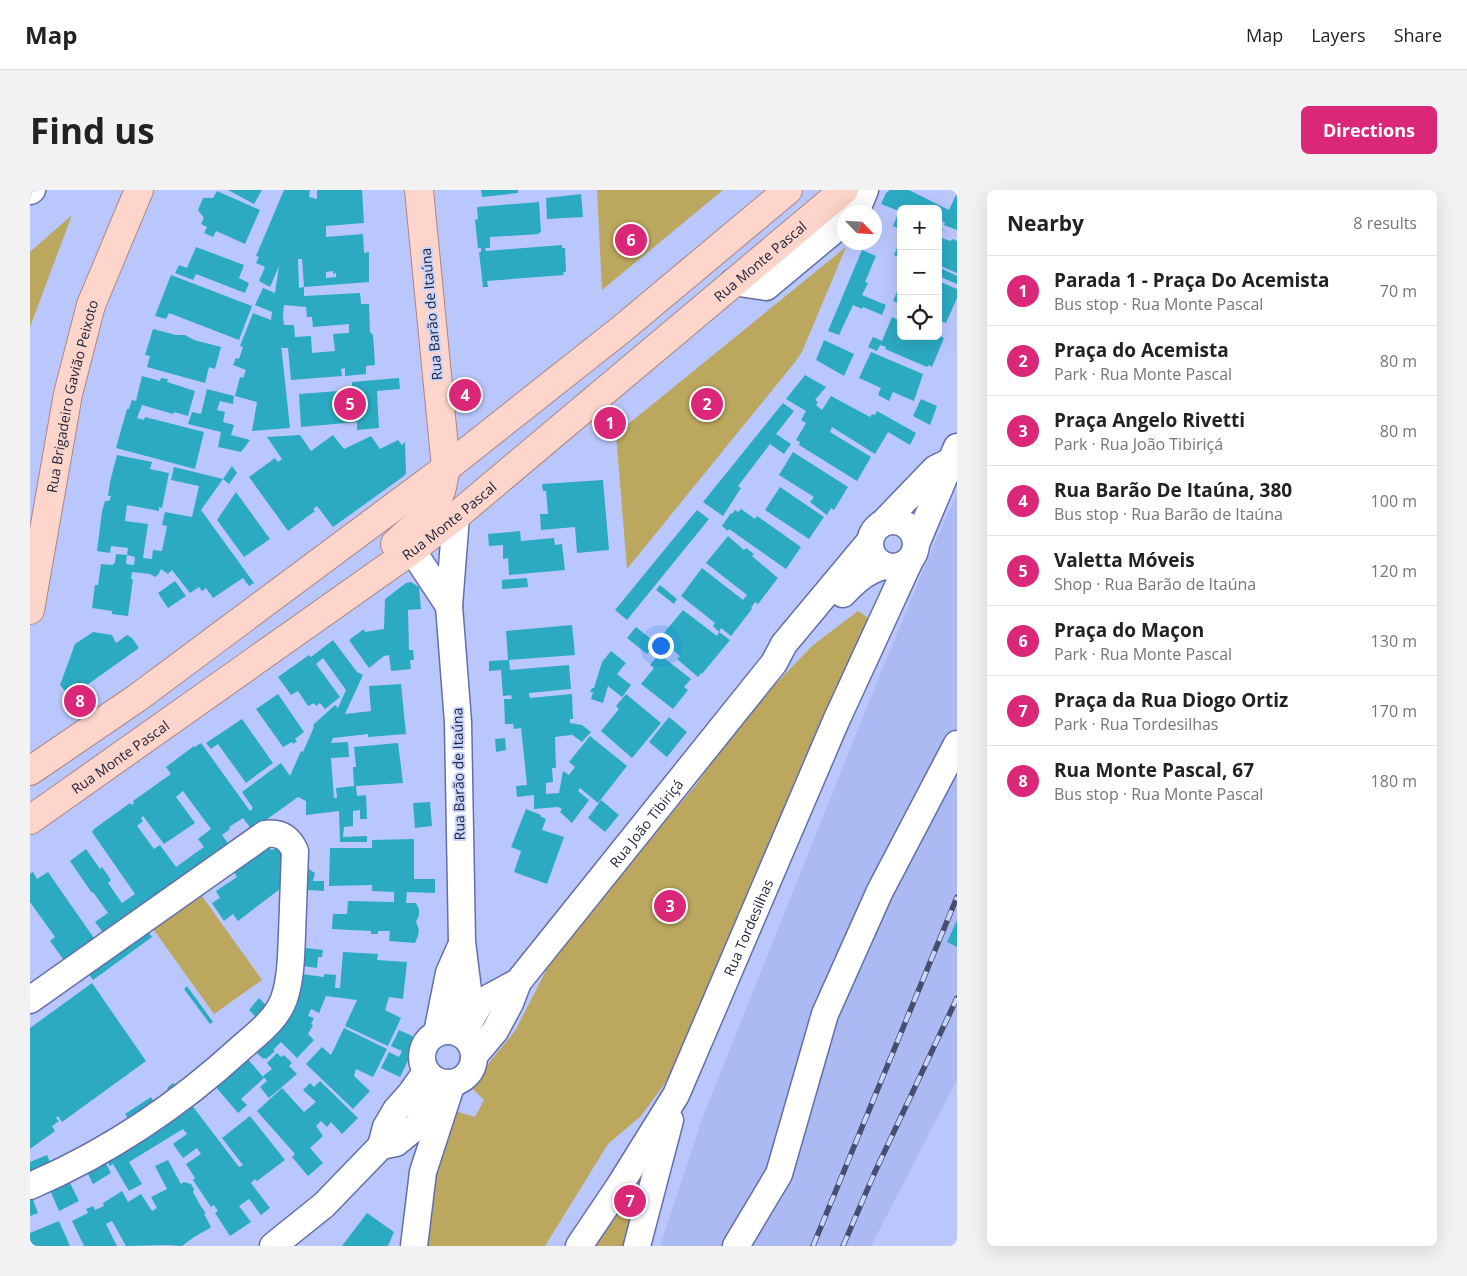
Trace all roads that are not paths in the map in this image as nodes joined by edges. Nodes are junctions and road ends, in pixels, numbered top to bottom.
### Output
1 (139, 190) edge
2 (419, 190) edge
3 (788, 190) edge
4 (844, 190) edge
5 (865, 190) edge
6 (859, 205) edge
7 (837, 228) edge
8 (733, 282) junction
9 (954, 453) edge
10 (446, 468) junction
11 (456, 516) junction
12 (876, 532) junction
13 (412, 550) junction
14 (901, 559) junction
15 (449, 606) junction
16 (30, 610) edge
17 (317, 616) junction
18 (774, 664) junction
19 (957, 744) edge
20 (30, 771) edge
21 (30, 820) edge
22 (462, 942) junction
23 (518, 982) junction
24 (474, 996) junction
25 (30, 1000) edge
26 (457, 1039) junction
27 (439, 1080) junction
28 (676, 1095) junction
29 (30, 1186) edge
30 (273, 1246) edge
31 (414, 1246) edge
32 (579, 1246) edge
33 (637, 1246) edge
34 (736, 1246) edge

1 - 16 main road, Rua Brigadeiro Gavião Peixoto
2 - 10 main road, Rua Barão de Itaúna
3 - 10 main road
4 - 8 main road, Rua Monte Pascal
5 - 6 street
7 - 8 street
8 - 11 main road, Rua Monte Pascal
9 - 12 street, Rua João Tibiriçá
9 - 14 street, Rua Tordesilhas
10 - 17 main road, Rua Barão de Itaúna
10 - 20 main road
11 - 13 main road, Rua Monte Pascal
11 - 15 street, Rua Barão de Itaúna
12 - 14 street
12 - 14 street
12 - 18 street, Rua João Tibiriçá
13 - 15 street, Rua Barão de Itaúna
13 - 17 main road, Rua Monte Pascal
14 - 18 street, Rua João Tibiriçá
14 - 28 street, Rua Tordesilhas
15 - 22 street, Rua Barão de Itaúna
17 - 21 main road, Rua Monte Pascal
18 - 23 street, Rua João Tibiriçá
19 - 34 street
22 - 24 street, Rua Barão de Itaúna
22 - 26 street, Rua Barão de Itaúna
23 - 24 street, Rua João Tibiriçá
23 - 26 street, Rua João Tibiriçá
24 - 26 street
25 - 29 street
26 - 27 street
26 - 27 street
27 - 30 street
27 - 31 street
28 - 32 street, Rua Tordesilhas
28 - 33 street

